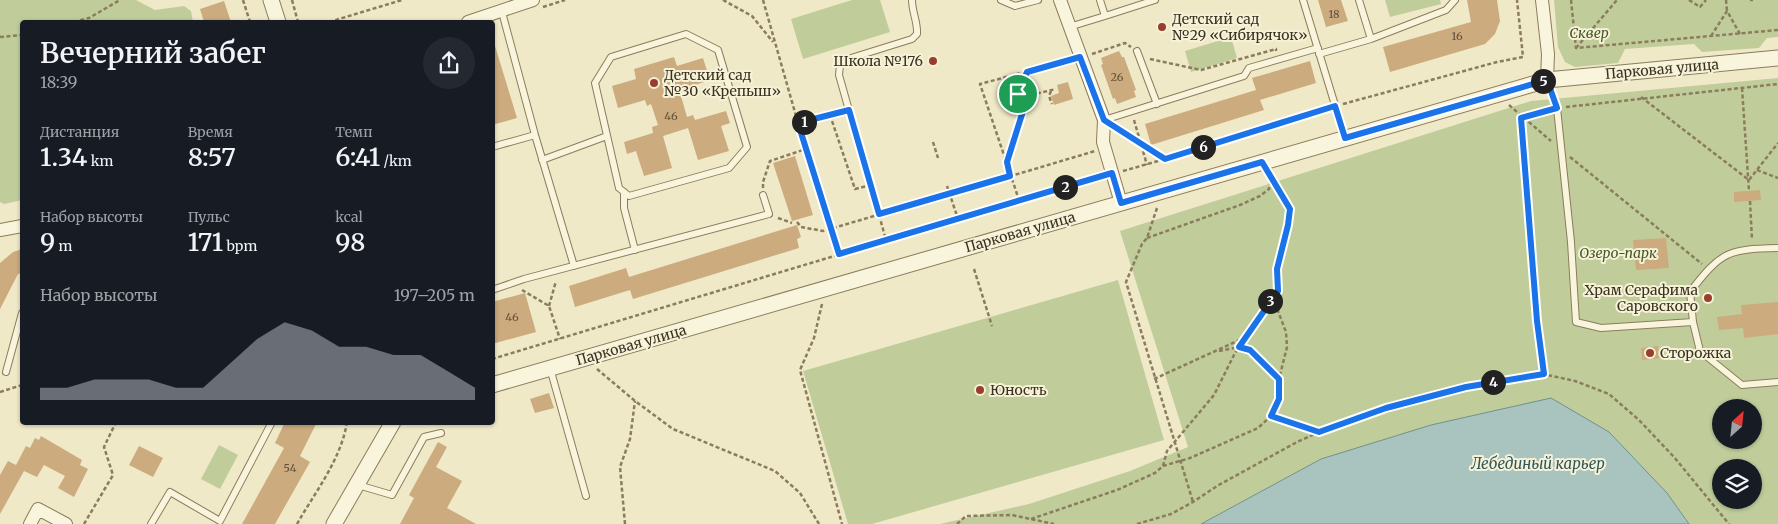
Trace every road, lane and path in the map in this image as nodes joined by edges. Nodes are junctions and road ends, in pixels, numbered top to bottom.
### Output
1 (120, 0) edge
2 (243, 0) edge
3 (271, 0) edge
4 (292, 0) edge
5 (402, 0) edge
6 (533, 0) edge
7 (724, 0) edge
8 (763, 0) edge
9 (912, 0) edge
10 (1001, 0) edge
11 (1038, 0) edge
12 (1060, 0) edge
13 (1100, 0) edge
14 (1155, 0) edge
15 (1303, 0) edge
16 (1359, 0) edge
17 (1455, 0) edge
18 (1517, 0) edge
19 (1542, 0) edge
20 (1571, 0) edge
21 (1617, 0) edge
22 (1689, 0) edge
23 (1706, 0) edge
24 (1726, 0) edge
25 (1727, 11) junction
26 (502, 12) junction
27 (1105, 16) junction
28 (82, 20) edge
29 (249, 20) edge
30 (277, 20) edge
31 (297, 20) edge
32 (335, 20) edge
33 (475, 20) edge
34 (1069, 27) junction
35 (1778, 30) edge
36 (20, 34) edge
37 (1740, 34) junction
38 (1711, 36) junction
39 (0, 37) edge
40 (1371, 39) junction
41 (774, 43) junction
42 (1576, 48) junction
43 (1318, 51) junction
44 (1137, 52) junction
45 (1080, 57) junction
46 (1778, 58) edge
47 (1279, 60) junction
48 (1027, 72) junction
49 (1547, 80) junction
50 (1778, 84) edge
51 (1742, 88) junction
52 (1056, 89) dead end
53 (1051, 91) junction
54 (1018, 94) junction
55 (1641, 97) junction
56 (1507, 103) dead end
57 (1052, 104) dead end
58 (1157, 104) junction
59 (1335, 106) junction
60 (1557, 108) junction
61 (850, 112) junction
62 (1131, 112) junction
63 (830, 115) junction
64 (1521, 118) junction
65 (1104, 120) junction
66 (798, 123) junction
67 (534, 135) junction
68 (608, 136) junction
69 (1345, 138) junction
70 (933, 142) dead end
71 (1141, 144) junction
72 (1778, 144) edge
73 (495, 146) edge
74 (1105, 148) junction
75 (806, 149) junction
76 (1561, 150) junction
77 (938, 158) dead end
78 (1165, 159) junction
79 (542, 160) junction
80 (1007, 162) junction
81 (1262, 162) junction
82 (1147, 165) junction
83 (1757, 170) junction
84 (1112, 173) junction
85 (1010, 176) junction
86 (1271, 176) junction
87 (1778, 178) edge
88 (1749, 180) junction
89 (872, 185) junction
90 (947, 186) dead end
91 (1749, 191) dead end
92 (624, 192) junction
93 (950, 194) junction
94 (763, 195) joint
95 (1019, 200) junction
96 (1750, 201) dead end
97 (1121, 203) junction
98 (1157, 208) dead end
99 (769, 214) junction
100 (879, 214) junction
101 (958, 219) junction
102 (797, 222) dead end
103 (792, 223) dead end
104 (20, 226) edge
105 (831, 228) junction
106 (0, 230) edge
107 (1147, 238) junction
108 (886, 240) junction
109 (1752, 248) junction
110 (1778, 248) edge
111 (635, 250) junction
112 (839, 254) junction
113 (574, 266) junction
114 (974, 269) dead end
115 (1708, 269) junction
116 (558, 270) junction
117 (512, 283) junction
118 (495, 289) edge
119 (819, 290) junction
120 (1278, 291) junction
121 (549, 306) junction
122 (20, 320) edge
123 (1693, 322) junction
124 (992, 326) dead end
125 (1246, 337) junction
126 (560, 338) junction
127 (1239, 347) junction
128 (1216, 352) junction
129 (495, 358) edge
130 (584, 358) junction
131 (550, 368) junction
132 (6, 372) dead end
133 (1544, 374) junction
134 (1154, 379) junction
135 (1279, 379) junction
136 (1778, 382) edge
137 (495, 384) edge
138 (20, 386) edge
139 (0, 392) edge
140 (635, 401) junction
141 (1271, 416) junction
142 (115, 425) edge
143 (270, 425) edge
144 (347, 425) edge
145 (391, 425) edge
146 (1319, 432) junction
147 (441, 433) dead end
148 (1174, 442) junction
149 (1180, 460) junction
150 (1163, 466) junction
151 (356, 484) junction
152 (586, 496) dead end
153 (1193, 502) junction
154 (1031, 519) junction
155 (30, 524) edge
156 (66, 524) edge
157 (84, 524) edge
158 (151, 524) edge
159 (297, 524) edge
160 (334, 524) edge
161 (625, 524) edge
162 (819, 524) edge
163 (842, 524) edge
164 (957, 524) edge
165 (1054, 524) edge
166 (1136, 524) edge
167 (1729, 524) edge

1 - 28 path
2 - 29 path
3 - 30 street
4 - 31 path
5 - 32 path
6 - 26 street
7 - 41 path
8 - 41 path
9 - 61 lane
10 - 11 lane
12 - 34 street
13 - 27 lane
14 - 27 lane
15 - 43 lane
16 - 40 lane
17 - 40 lane
18 - 59 path
19 - 49 street
20 - 42 path
21 - 42 path
22 - 23 path
24 - 25 path
25 - 37 path
25 - 38 path
26 - 33 street
26 - 67 lane
27 - 34 lane
34 - 45 street
35 - 37 path
36 - 39 path
37 - 38 path
38 - 42 path
40 - 43 lane
41 - 66 path
43 - 47 lane
43 - 59 lane
44 - 45 path
44 - 47 path
44 - 58 lane
45 - 48 path
45 - 65 street
46 - 49 street, Парковая улица
47 - 58 lane
48 - 54 path
48 - 80 path
49 - 60 lane
49 - 69 street, Парковая улица
50 - 51 path
51 - 55 path
51 - 88 path
52 - 53 path
53 - 54 path
53 - 57 path
54 - 80 path
55 - 60 path
55 - 88 path
56 - 64 path
58 - 62 lane
59 - 69 lane
59 - 78 path
60 - 64 path
60 - 76 lane
61 - 63 path
61 - 89 path
62 - 65 lane
62 - 71 path
63 - 66 path
63 - 89 path
64 - 76 path
64 - 133 path
65 - 71 path
65 - 74 street
66 - 75 path
67 - 73 lane
67 - 79 lane
68 - 79 lane
68 - 92 lane
68 - 92 lane
69 - 81 street, Парковая улица
70 - 77 path
71 - 78 path
71 - 82 path
72 - 83 path
74 - 84 street
74 - 85 path
75 - 94 path
75 - 105 path
76 - 115 path
76 - 123 lane
78 - 82 path
79 - 113 lane
80 - 85 path
81 - 86 path
81 - 97 street, Парковая улица
82 - 84 path
83 - 87 path
83 - 88 path
84 - 95 path
84 - 97 street
85 - 93 path
85 - 95 path
86 - 107 path
86 - 120 path
88 - 91 path
89 - 100 path
90 - 93 path
92 - 111 lane
93 - 100 path
93 - 101 path
94 - 99 lane
95 - 101 path
96 - 109 path
97 - 119 street, Парковая улица
98 - 107 path
99 - 103 path
99 - 111 lane
100 - 105 path
100 - 108 path
101 - 108 path
102 - 105 path
104 - 106 street
105 - 112 path
107 - 134 path
108 - 112 path
109 - 110 lane
109 - 115 lane
111 - 113 lane
112 - 126 path
113 - 116 lane
114 - 124 path
115 - 123 lane
116 - 117 lane
116 - 121 path
117 - 118 lane
117 - 121 path
119 - 130 street, Парковая улица
119 - 163 path
120 - 125 path
120 - 135 path
121 - 126 path
122 - 132 lane
123 - 136 lane
125 - 127 path
125 - 128 path
126 - 129 path
127 - 128 path
127 - 135 path
127 - 148 path
128 - 134 path
130 - 131 street, Парковая улица
130 - 140 path
131 - 137 street, Парковая улица
131 - 152 lane
133 - 146 path
133 - 167 path
134 - 148 path
135 - 141 path
138 - 139 path
140 - 161 path
140 - 162 path
141 - 146 path
141 - 149 path
142 - 157 path
143 - 158 lane
144 - 159 path
145 - 151 street
146 - 153 path
147 - 151 lane
148 - 149 path
148 - 150 path
149 - 150 path
149 - 153 path
150 - 154 path
151 - 160 street
153 - 166 path
154 - 164 path
154 - 165 path
155 - 156 street

